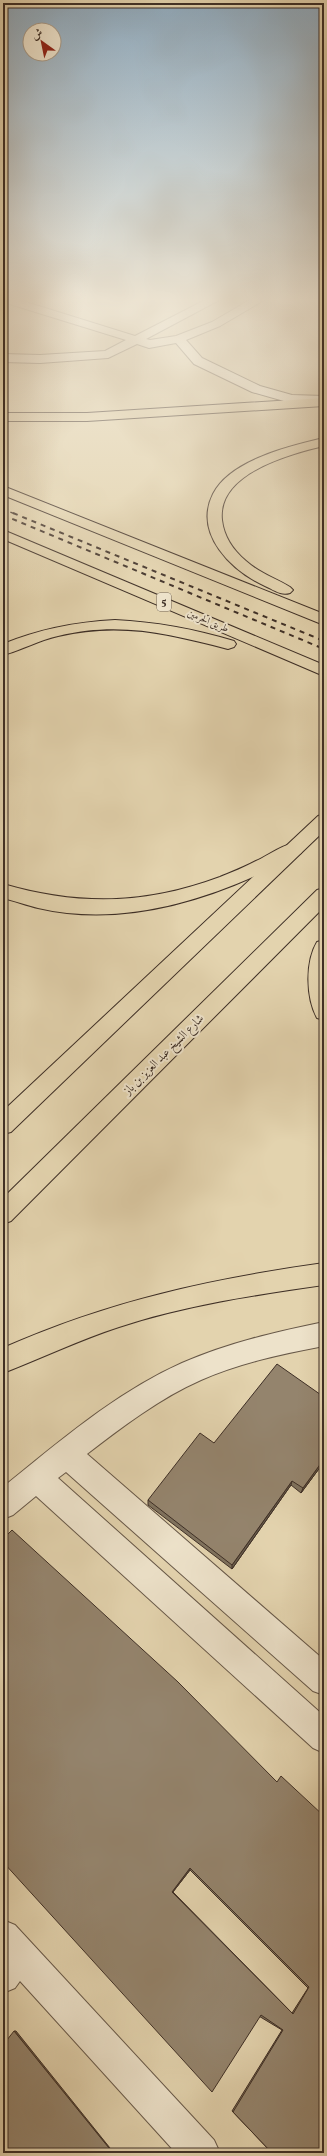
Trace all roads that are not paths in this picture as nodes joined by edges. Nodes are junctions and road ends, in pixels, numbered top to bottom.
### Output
1 (289, 399) edge
2 (324, 401) edge
3 (3, 417) edge
4 (324, 442) edge
5 (3, 490) edge
6 (3, 534) edge
7 (324, 609) edge
8 (324, 620) edge
9 (3, 650) edge
10 (324, 671) edge
11 (324, 677) edge
12 (324, 820) edge
13 (294, 849) junction
14 (3, 891) edge
15 (324, 895) edge
16 (324, 946) edge
17 (324, 1012) edge
18 (3, 1125) edge
19 (3, 1214) edge
20 (324, 1274) edge
21 (324, 1334) edge
22 (3, 1361) edge
23 (66, 1454) junction
24 (36, 1478) junction
25 (3, 1505) edge
26 (324, 1680) edge
27 (324, 1737) edge
28 (8, 1956) edge
29 (201, 2153) edge

1 - 2 street
2 - 3 main road
4 - 7 main road
5 - 8 main road
6 - 10 main road, طريق الحرمين / 5
9 - 11 main road
12 - 13 main road
13 - 14 main road
13 - 18 main road
15 - 19 main road, شارع الشيخ عبد العزيز بن باز
16 - 17 main road
20 - 22 main road
21 - 23 street
23 - 24 street
23 - 26 street
24 - 25 street
24 - 27 street
28 - 29 street

